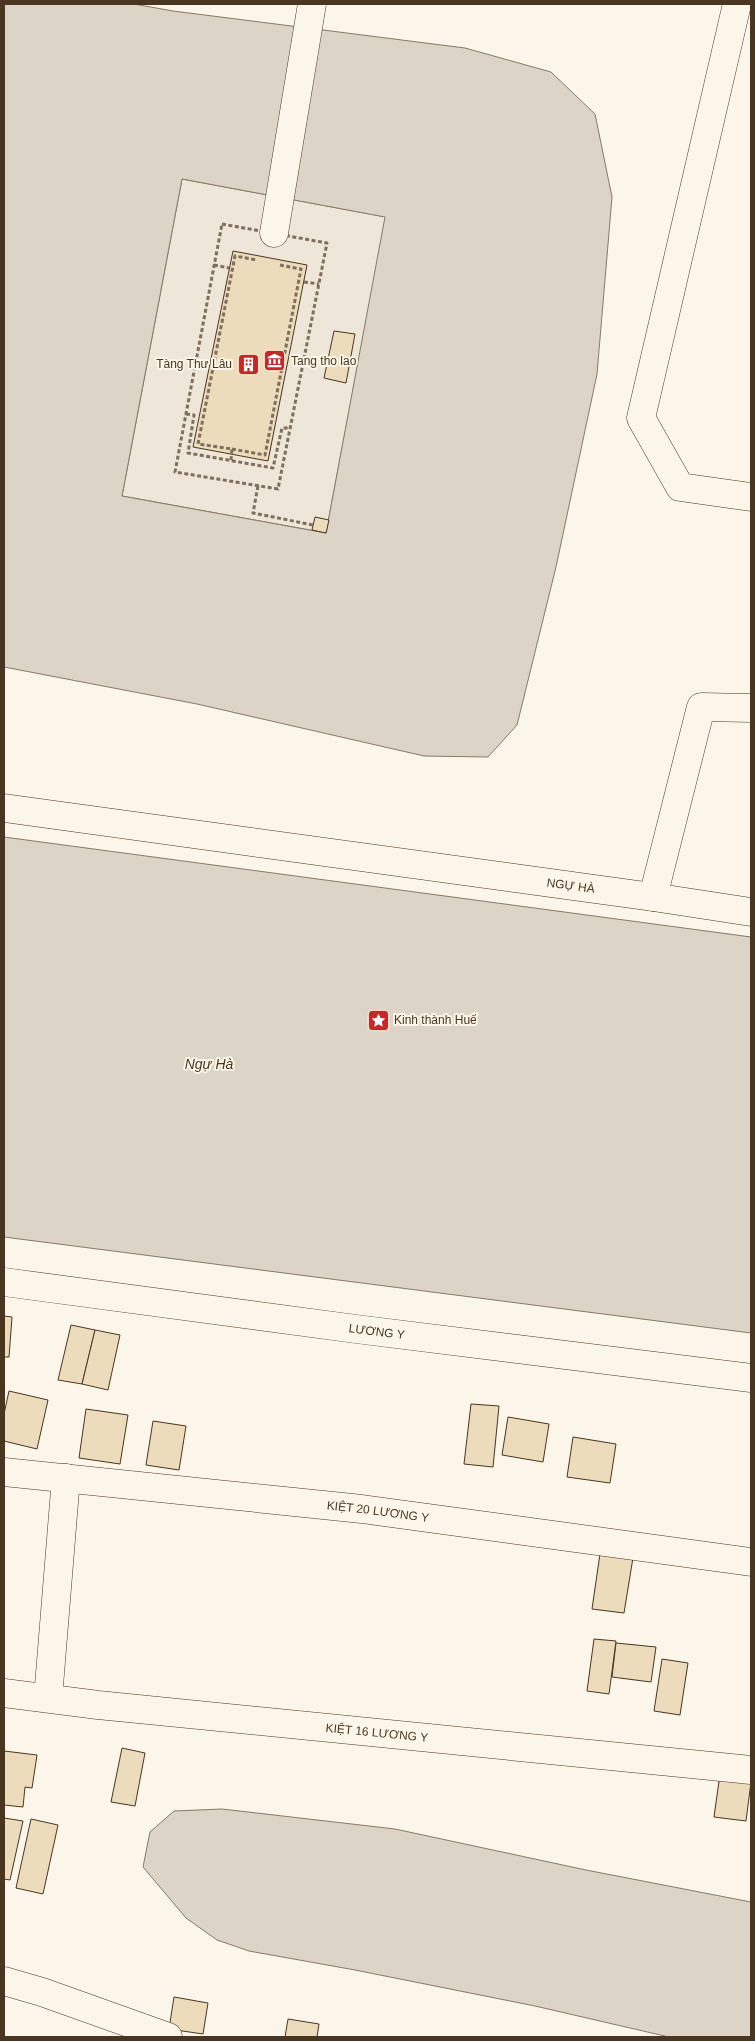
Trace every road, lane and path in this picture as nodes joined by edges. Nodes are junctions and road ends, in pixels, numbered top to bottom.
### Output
1 (312, 4) edge
2 (737, 4) edge
3 (274, 232) junction
4 (264, 262) dead end
5 (273, 263) dead end
6 (214, 265) junction
7 (229, 268) dead end
8 (304, 282) dead end
9 (319, 284) junction
10 (186, 414) junction
11 (290, 428) junction
12 (232, 449) junction
13 (231, 460) junction
14 (258, 486) junction
15 (751, 497) edge
16 (313, 524) dead end
17 (751, 708) edge
18 (4, 808) edge
19 (653, 897) junction
20 (751, 912) edge
21 (4, 1282) edge
22 (751, 1378) edge
23 (4, 1472) edge
24 (66, 1478) junction
25 (751, 1562) edge
26 (4, 1693) edge
27 (48, 1698) junction
28 (751, 1770) edge
29 (4, 1981) edge
30 (168, 2037) edge

1 - 3 street
2 - 15 street
3 - 6 path
3 - 9 path
4 - 12 path
5 - 12 path
6 - 7 path
6 - 10 path
8 - 9 path
9 - 11 path
10 - 13 path
10 - 14 path
11 - 13 path
11 - 14 path
12 - 13 path
14 - 16 path
17 - 19 street
18 - 19 street, NGỰ HÀ
19 - 20 street, NGỰ HÀ
21 - 22 street, LƯƠNG Y
23 - 24 street, KIỆT 20 LƯƠNG Y
24 - 25 street, KIỆT 20 LƯƠNG Y
24 - 27 street
26 - 27 street, KIỆT 16 LƯƠNG Y
27 - 28 street, KIỆT 16 LƯƠNG Y
29 - 30 street

